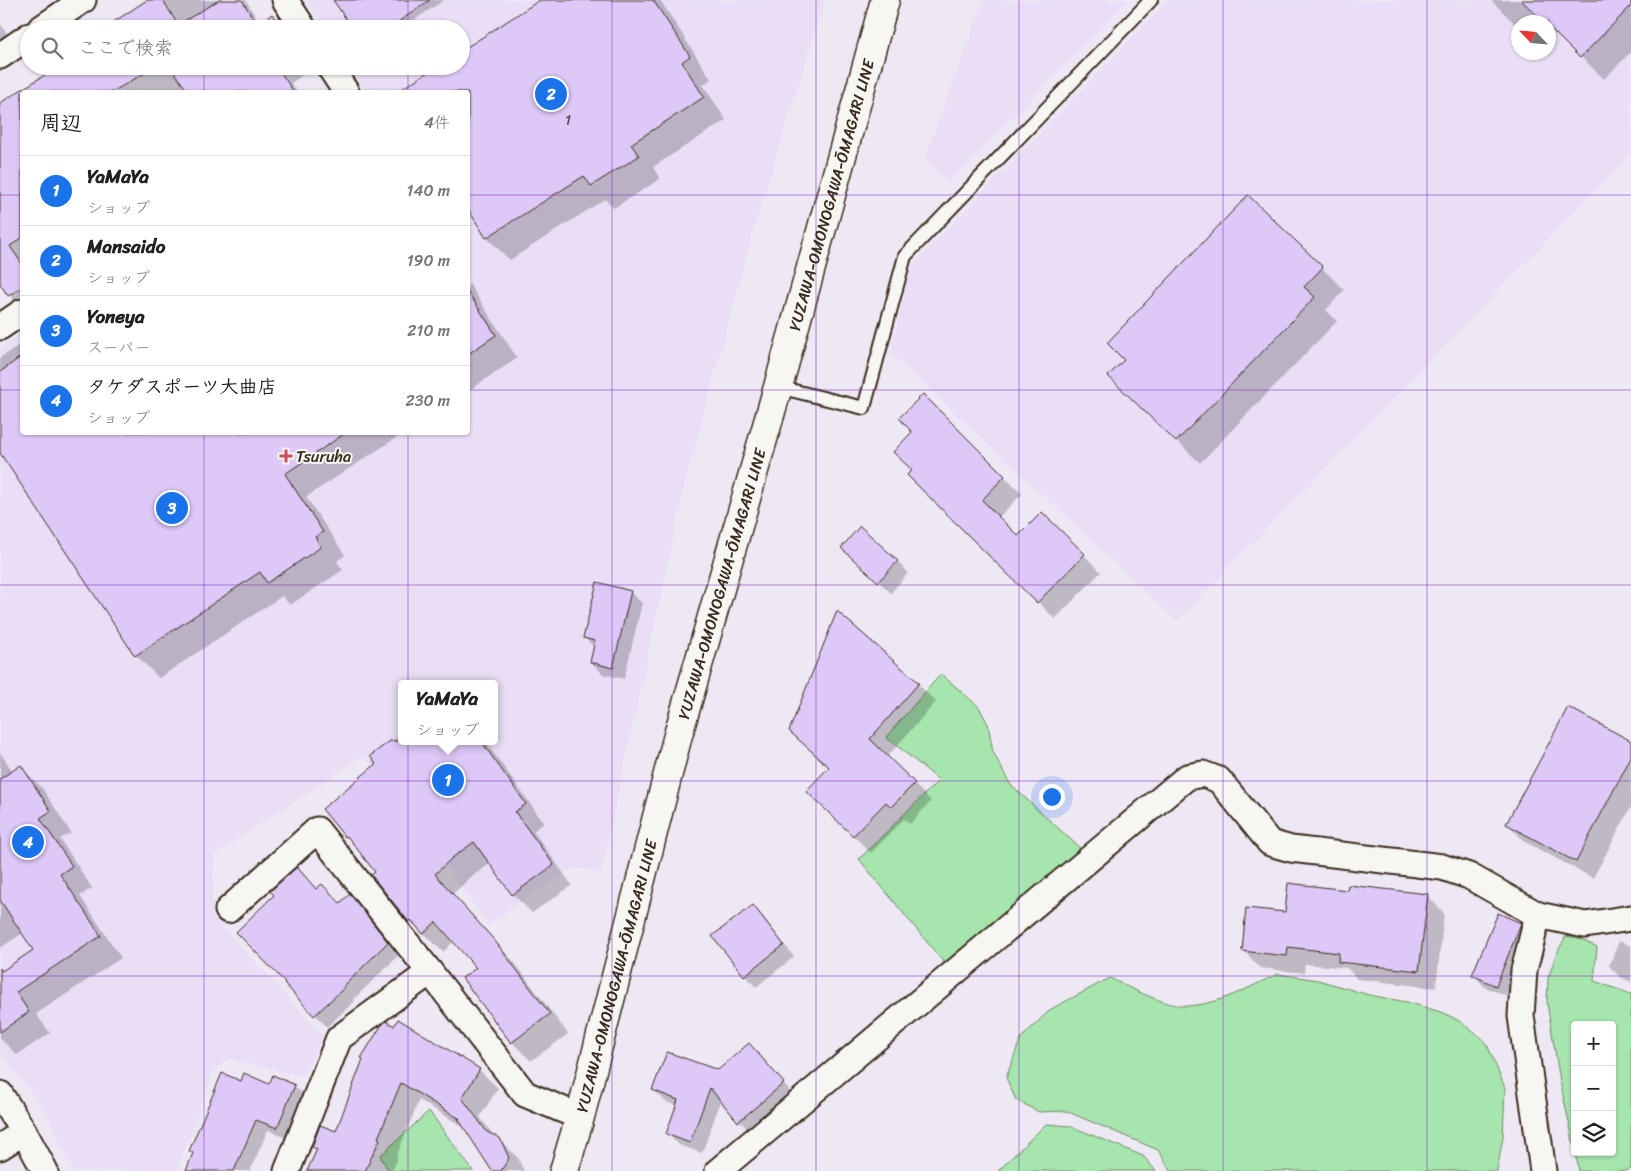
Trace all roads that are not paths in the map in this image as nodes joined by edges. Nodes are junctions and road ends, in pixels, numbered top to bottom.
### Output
1 (83, 0) edge
2 (285, 0) edge
3 (885, 0) edge
4 (1151, 0) edge
5 (53, 20) edge
6 (298, 20) edge
7 (20, 42) edge
8 (0, 56) edge
9 (335, 75) edge
10 (345, 90) edge
11 (20, 313) edge
12 (0, 327) edge
13 (778, 387) junction
14 (228, 910) dead end
15 (1538, 915) junction
16 (1631, 918) edge
17 (430, 972) junction
18 (0, 1094) edge
19 (580, 1117) junction
20 (24, 1132) junction
21 (0, 1147) edge
22 (44, 1171) edge
23 (287, 1171) edge
24 (564, 1171) edge
25 (718, 1171) edge
26 (1544, 1171) edge

1 - 5 street
2 - 6 street
3 - 13 main road, YUZAWA-OMONOGAWA-ŌMAGARI LINE
4 - 13 lane
7 - 8 street
9 - 10 street
11 - 12 street
13 - 19 main road, YUZAWA-OMONOGAWA-ŌMAGARI LINE
14 - 17 street
15 - 16 street
15 - 25 street
15 - 26 street
17 - 19 street
17 - 23 street
18 - 20 street
19 - 24 main road, YUZAWA-OMONOGAWA-ŌMAGARI LINE
20 - 21 street
20 - 22 street

